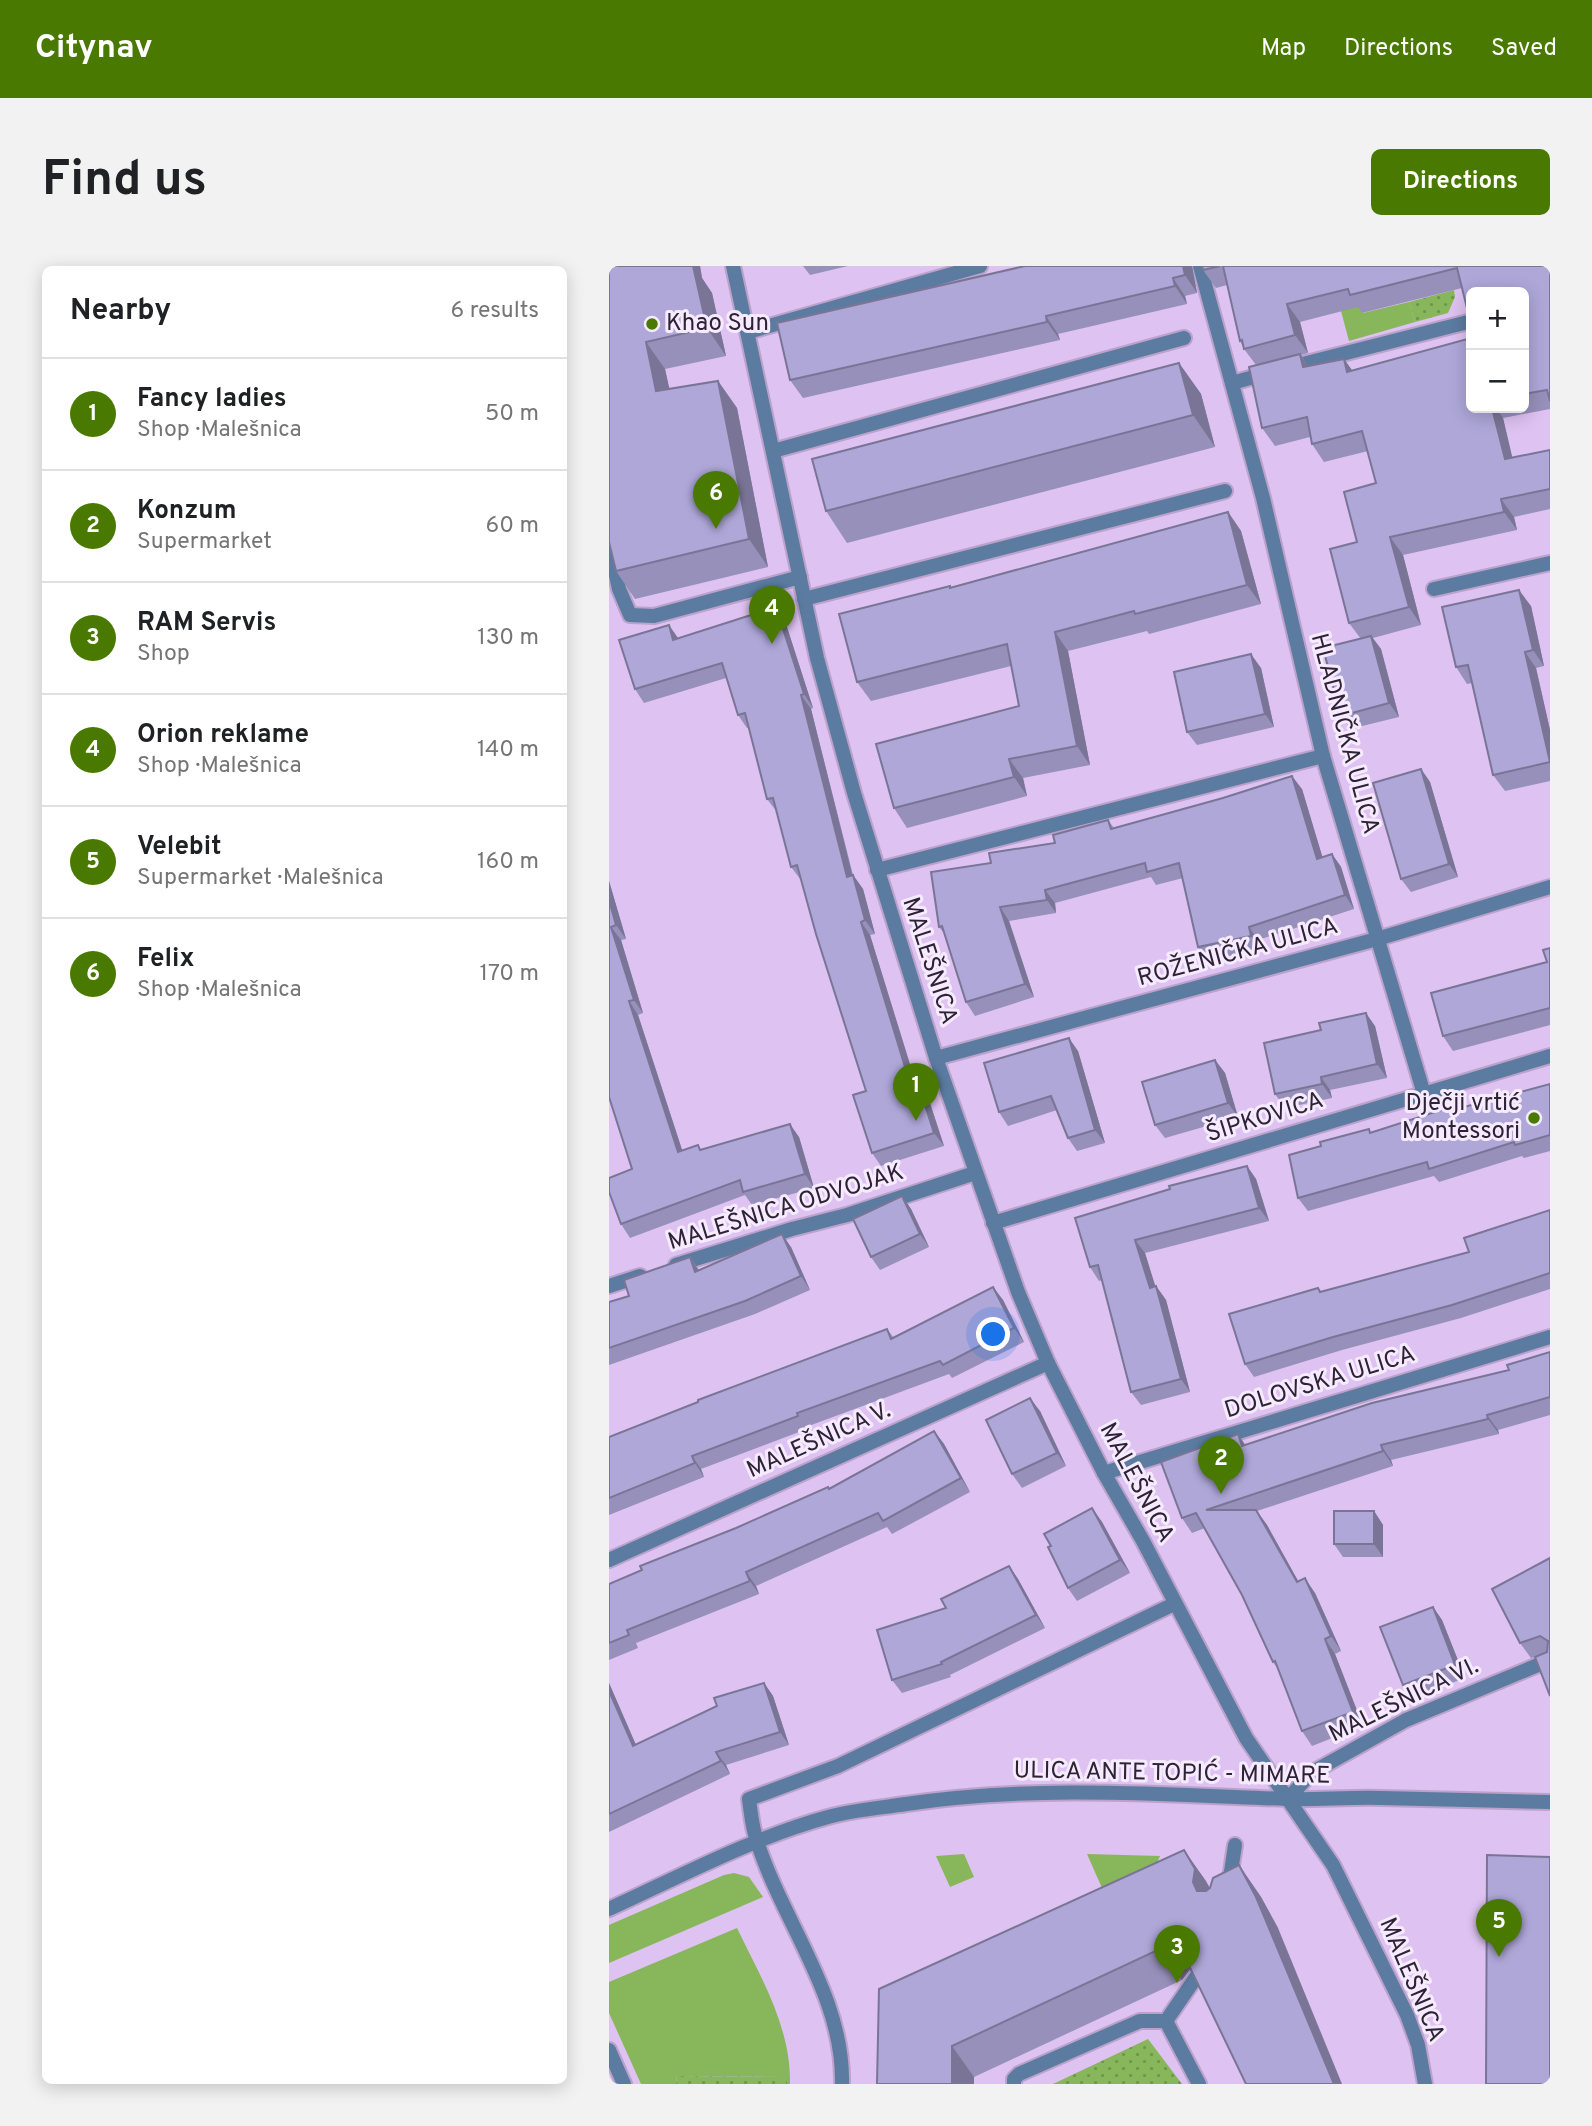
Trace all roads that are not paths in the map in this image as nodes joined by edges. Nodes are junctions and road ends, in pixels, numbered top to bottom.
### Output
1 (733, 266) edge
2 (980, 266) edge
3 (1200, 266) edge
4 (1466, 323) edge
5 (748, 332) junction
6 (1184, 338) dead end
7 (1232, 383) junction
8 (772, 451) junction
9 (1225, 491) dead end
10 (609, 544) edge
11 (1550, 563) edge
12 (800, 577) junction
13 (1434, 590) dead end
14 (804, 599) junction
15 (1323, 756) junction
16 (877, 870) junction
17 (1550, 887) edge
18 (1377, 939) junction
19 (1550, 1056) edge
20 (936, 1058) junction
21 (1425, 1094) junction
22 (975, 1172) junction
23 (993, 1223) junction
24 (609, 1286) edge
25 (1550, 1337) edge
26 (1048, 1363) junction
27 (1104, 1473) junction
28 (609, 1560) edge
29 (1174, 1604) junction
30 (1550, 1660) edge
31 (1288, 1799) junction
32 (1550, 1802) edge
33 (757, 1841) junction
34 (1235, 1845) dead end
35 (1227, 1900) edge
36 (609, 1909) edge
37 (1199, 1973) edge
38 (1166, 2021) junction
39 (609, 2050) edge
40 (624, 2084) edge
41 (842, 2084) edge
42 (1014, 2084) edge
43 (1199, 2084) edge
44 (1425, 2084) edge

1 - 5 street, MALEŠNICA
2 - 5 street
3 - 7 street, HLADNIČKA ULICA
4 - 7 street
5 - 8 street, MALEŠNICA
6 - 8 street
7 - 15 street, HLADNIČKA ULICA
8 - 12 street, MALEŠNICA
9 - 14 street
10 - 12 street
11 - 13 street
12 - 14 street, MALEŠNICA
14 - 16 street, MALEŠNICA
15 - 16 street, MALEŠNICA
15 - 18 street, HLADNIČKA ULICA
16 - 20 street, MALEŠNICA
17 - 18 street, ROŽENIČKA ULICA
18 - 20 street, ROŽENIČKA ULICA
18 - 21 street, HLADNIČKA ULICA
19 - 21 street, ŠIPKOVICA
20 - 22 street, MALEŠNICA
21 - 23 street, ŠIPKOVICA
22 - 23 street, MALEŠNICA
22 - 24 street, MALEŠNICA ODVOJAK
23 - 26 street, MALEŠNICA
25 - 27 street, DOLOVSKA ULICA
26 - 27 street, MALEŠNICA
26 - 28 street, MALEŠNICA V.
27 - 29 street, MALEŠNICA
29 - 31 street, MALEŠNICA
29 - 33 street
30 - 31 street, MALEŠNICA VI.
31 - 32 street, ULICA ANTE TOPIĆ - MIMARE
31 - 33 street, ULICA ANTE TOPIĆ - MIMARE
31 - 44 street, MALEŠNICA
33 - 36 street, ULICA ANTE TOPIĆ - MIMARE
33 - 41 street
34 - 35 street
37 - 38 street
38 - 42 street
38 - 43 street
39 - 40 street

